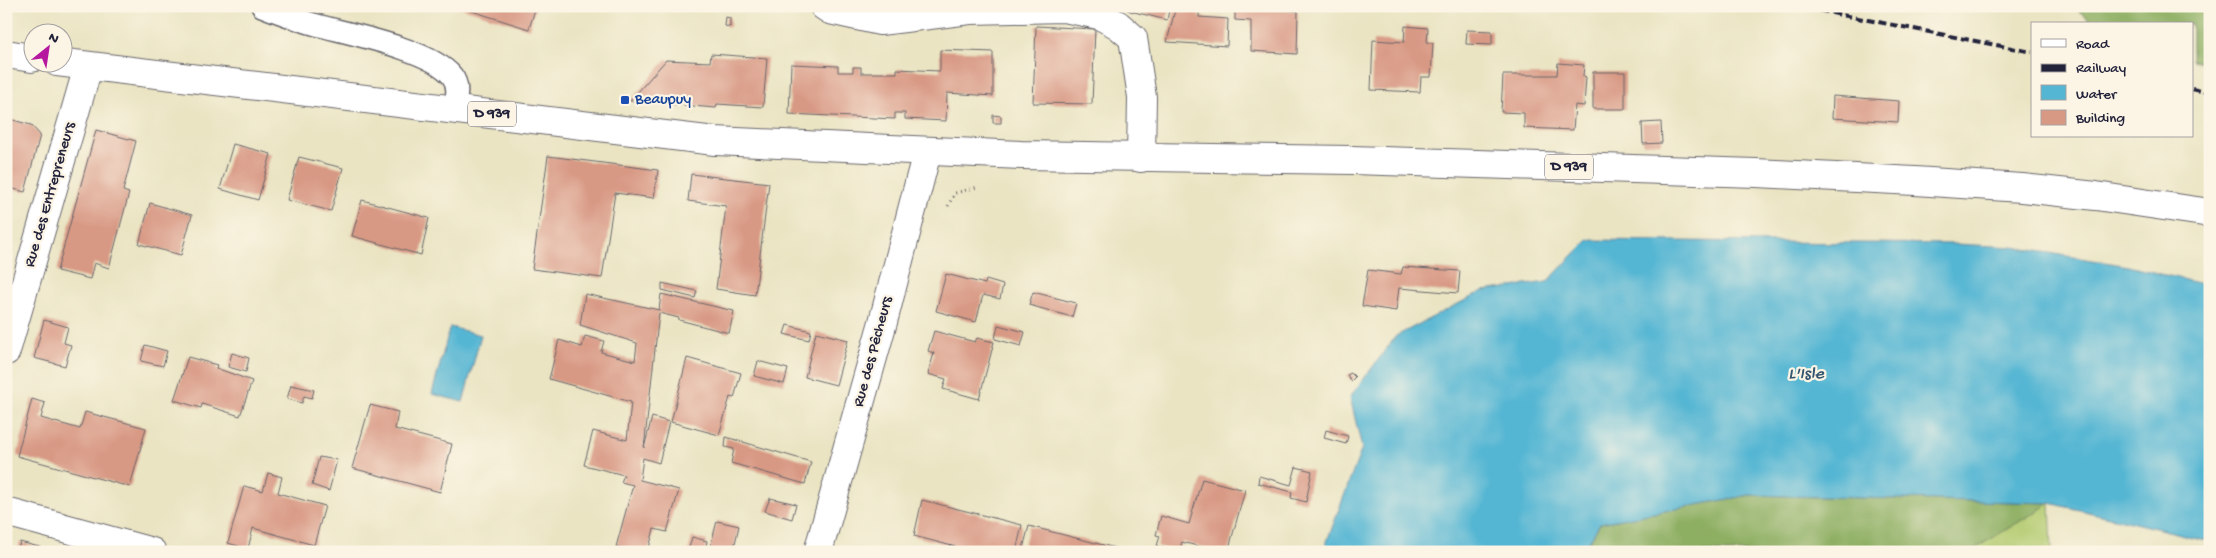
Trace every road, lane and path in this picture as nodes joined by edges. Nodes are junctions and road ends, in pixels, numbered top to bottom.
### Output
1 (262, 6) edge
2 (824, 6) edge
3 (6, 54) edge
4 (22, 56) edge
5 (72, 64) edge
6 (88, 67) junction
7 (454, 110) junction
8 (927, 152) junction
9 (1141, 158) junction
10 (2210, 213) edge
11 (6, 351) edge
12 (6, 512) edge
13 (152, 552) edge
14 (818, 552) edge

1 - 7 lane
2 - 9 main road
3 - 4 main road
5 - 6 main road, D 939
6 - 7 main road, D 939
6 - 11 main road, Rue des Entrepreneurs
7 - 8 main road, D 939
8 - 9 main road, D 939
8 - 14 main road, Rue des Pêcheurs
9 - 10 main road, D 939
12 - 13 main road

